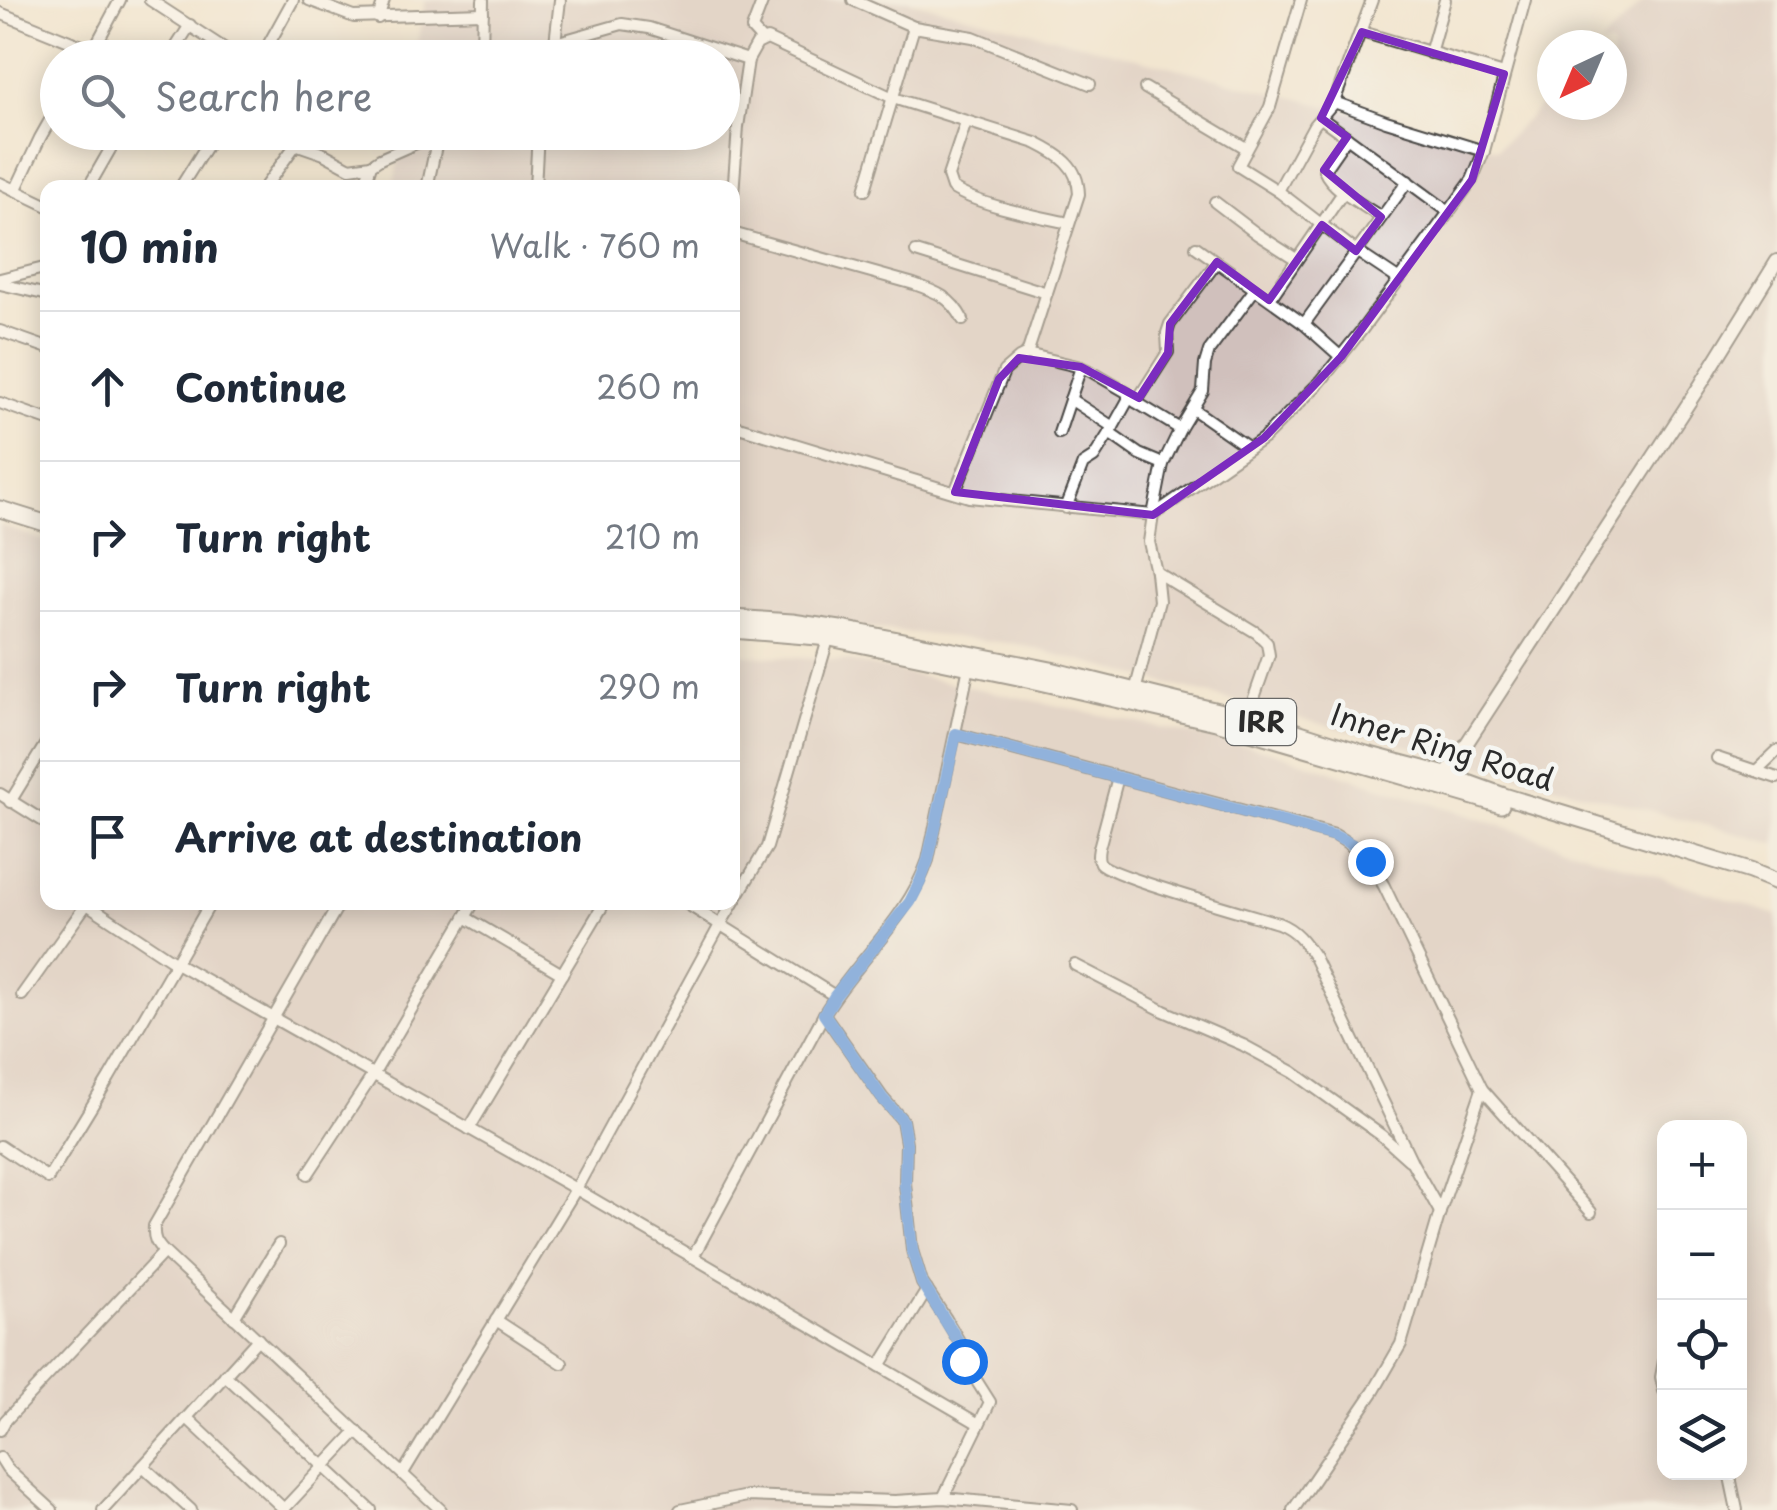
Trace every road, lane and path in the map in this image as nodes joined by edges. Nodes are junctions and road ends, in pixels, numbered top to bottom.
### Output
1 (120, 0) edge
2 (150, 0) edge
3 (293, 0) edge
4 (309, 0) edge
5 (384, 0) edge
6 (483, 0) edge
7 (560, 0) edge
8 (763, 0) edge
9 (853, 0) edge
10 (1301, 0) edge
11 (1372, 0) edge
12 (1445, 0) edge
13 (1525, 0) edge
14 (0, 13) edge
15 (483, 13) junction
16 (378, 18) junction
17 (190, 25) junction
18 (914, 27) junction
19 (1362, 32) junction
20 (61, 40) edge
21 (99, 40) edge
22 (180, 40) edge
23 (212, 40) edge
24 (271, 40) edge
25 (482, 40) edge
26 (554, 40) edge
27 (562, 40) edge
28 (686, 40) edge
29 (762, 40) junction
30 (1430, 54) junction
31 (740, 57) edge
32 (748, 60) junction
33 (1504, 74) junction
34 (1090, 84) dead end
35 (1145, 88) dead end
36 (892, 98) junction
37 (1334, 102) junction
38 (740, 113) edge
39 (1321, 118) junction
40 (966, 122) junction
41 (1347, 137) junction
42 (40, 142) edge
43 (1246, 148) junction
44 (110, 150) edge
45 (203, 150) edge
46 (293, 150) edge
47 (311, 150) edge
48 (400, 150) edge
49 (436, 150) edge
50 (537, 150) edge
51 (736, 150) edge
52 (1484, 151) junction
53 (371, 165) junction
54 (93, 180) edge
55 (185, 180) edge
56 (270, 180) edge
57 (366, 180) edge
58 (430, 180) edge
59 (535, 180) edge
60 (734, 180) edge
61 (1408, 180) junction
62 (0, 183) edge
63 (16, 189) junction
64 (865, 190) dead end
65 (1344, 191) junction
66 (1278, 192) junction
67 (40, 202) edge
68 (1215, 202) dead end
69 (1449, 212) junction
70 (1381, 217) junction
71 (1069, 224) junction
72 (1322, 224) junction
73 (740, 235) edge
74 (1196, 247) dead end
75 (1356, 250) junction
76 (916, 252) dead end
77 (1296, 260) junction
78 (1777, 261) edge
79 (1217, 262) junction
80 (40, 270) edge
81 (1398, 279) junction
82 (0, 282) edge
83 (1255, 290) junction
84 (40, 293) edge
85 (1047, 293) junction
86 (1270, 299) junction
87 (962, 320) dead end
88 (1304, 324) junction
89 (0, 332) edge
90 (40, 345) edge
91 (1026, 354) junction
92 (1341, 357) junction
93 (1080, 368) junction
94 (1070, 399) junction
95 (1132, 400) junction
96 (0, 403) edge
97 (1193, 409) junction
98 (40, 417) edge
99 (740, 427) edge
100 (1180, 429) junction
101 (1111, 430) junction
102 (1058, 433) dead end
103 (1248, 448) junction
104 (1163, 464) junction
105 (955, 492) junction
106 (0, 498) edge
107 (1066, 508) junction
108 (0, 509) edge
109 (40, 511) edge
110 (1153, 515) junction
111 (40, 522) edge
112 (1156, 572) junction
113 (740, 619) edge
114 (740, 630) edge
115 (828, 632) junction
116 (969, 667) junction
117 (1136, 691) junction
118 (1246, 718) junction
119 (956, 734) junction
120 (40, 751) edge
121 (1777, 752) edge
122 (1717, 758) dead end
123 (1756, 771) junction
124 (1118, 776) junction
125 (1777, 778) edge
126 (1440, 779) junction
127 (5, 798) edge
128 (40, 819) edge
129 (1774, 883) edge
130 (740, 892) edge
131 (83, 910) edge
132 (96, 910) edge
133 (207, 910) edge
134 (335, 910) edge
135 (469, 910) edge
136 (600, 910) edge
137 (697, 910) edge
138 (729, 910) edge
139 (465, 917) junction
140 (720, 925) junction
141 (176, 963) junction
142 (1076, 965) dead end
143 (562, 974) junction
144 (22, 995) dead end
145 (835, 996) junction
146 (824, 1014) junction
147 (273, 1017) junction
148 (373, 1074) junction
149 (1482, 1089) junction
150 (469, 1130) junction
151 (0, 1146) edge
152 (1413, 1164) junction
153 (308, 1174) dead end
154 (576, 1189) junction
155 (1440, 1212) junction
156 (1591, 1212) dead end
157 (279, 1244) dead end
158 (164, 1252) junction
159 (693, 1257) junction
160 (927, 1290) junction
161 (234, 1318) junction
162 (496, 1320) junction
163 (258, 1339) junction
164 (562, 1363) dead end
165 (880, 1366) junction
166 (225, 1376) junction
167 (187, 1418) junction
168 (2, 1422) edge
169 (978, 1424) junction
170 (356, 1431) junction
171 (0, 1458) edge
172 (143, 1466) junction
173 (323, 1466) junction
174 (403, 1473) junction
175 (1730, 1480) edge
176 (943, 1498) junction
177 (895, 1506) edge
178 (52, 1510) edge
179 (102, 1510) edge
180 (191, 1510) edge
181 (284, 1510) edge
182 (371, 1510) edge
183 (441, 1510) edge
184 (680, 1510) edge
185 (1072, 1510) edge
186 (1293, 1510) edge
187 (1736, 1510) edge

1 - 21 street
2 - 17 street
3 - 24 street
4 - 16 street
5 - 16 street
6 - 15 street
7 - 26 street
8 - 29 street
9 - 18 street
10 - 43 street
11 - 19 street
12 - 30 street
13 - 33 street
14 - 20 street
15 - 16 street
15 - 25 street
17 - 22 street
17 - 23 street
18 - 34 street
18 - 36 street
19 - 30 street
19 - 37 street
27 - 28 street
29 - 32 street
29 - 36 street
30 - 33 street
31 - 32 street
32 - 38 street
33 - 52 street
35 - 43 street
36 - 40 street
36 - 64 street
37 - 39 street
37 - 52 street
39 - 41 street
39 - 66 street
40 - 71 street
40 - 71 street
41 - 61 street
41 - 65 street
42 - 63 street
43 - 66 street
44 - 54 street
45 - 55 street
46 - 56 street
47 - 53 street
48 - 53 street
49 - 58 street
50 - 59 street
51 - 60 street
52 - 69 street
53 - 57 street
61 - 69 street
61 - 70 street
62 - 63 street
63 - 67 street
65 - 70 street
65 - 72 street
66 - 72 street
68 - 77 street
69 - 81 street
70 - 75 street
71 - 85 street
72 - 75 street
72 - 77 street
73 - 87 street
74 - 79 street
75 - 81 street
75 - 88 street
76 - 85 street
77 - 86 street
78 - 126 street
79 - 83 street
79 - 95 street
80 - 82 street
81 - 92 street
82 - 84 street
83 - 86 street
83 - 97 street
85 - 91 street
86 - 88 street
88 - 92 street
89 - 90 street
91 - 93 street
91 - 105 street
92 - 103 street
93 - 94 street
93 - 95 street
94 - 101 street
94 - 102 street
95 - 100 street
95 - 101 street
96 - 98 street
97 - 100 street
97 - 103 street
99 - 105 street
100 - 104 street
101 - 104 street
101 - 107 street
103 - 110 street
104 - 110 street
105 - 107 street
106 - 109 main road
107 - 110 street
108 - 111 main road
110 - 112 street
112 - 117 street
112 - 118 street
113 - 115 main road, Inner Ring Road / IRR
114 - 115 main road, Inner Ring Road / IRR
115 - 116 main road, Inner Ring Road / IRR
115 - 117 main road, Inner Ring Road / IRR
115 - 130 street
116 - 119 street
116 - 126 main road, Inner Ring Road / IRR
117 - 118 main road, Inner Ring Road / IRR
118 - 126 main road, Inner Ring Road / IRR
119 - 124 street
119 - 145 street
120 - 127 street
121 - 123 street
122 - 123 street
123 - 125 street
124 - 149 street
124 - 152 street
126 - 129 main road, Inner Ring Road / IRR
127 - 128 street
131 - 144 street
132 - 141 street
133 - 141 street
134 - 147 street
135 - 139 street
136 - 143 street
137 - 140 street
138 - 140 street
139 - 143 street
139 - 148 street
140 - 145 street
140 - 154 street
141 - 147 street
141 - 151 street
142 - 152 street
143 - 150 street
145 - 146 street
146 - 159 street
146 - 160 street
147 - 148 street
147 - 158 street
148 - 150 street
148 - 153 street
149 - 155 street
149 - 156 street
150 - 154 street
152 - 155 street
154 - 159 street
154 - 162 street
155 - 186 street
157 - 161 street
158 - 161 street
158 - 168 street
159 - 165 street
160 - 165 street
160 - 169 street
161 - 163 street
162 - 164 street
162 - 174 street
163 - 166 street
163 - 170 street
165 - 169 street
166 - 167 street
166 - 173 street
167 - 172 street
167 - 181 street
169 - 176 street
170 - 173 street
170 - 174 street
171 - 178 street
172 - 179 street
172 - 180 street
173 - 181 street
173 - 182 street
174 - 183 street
175 - 187 street
176 - 177 street
176 - 185 street
177 - 184 street

